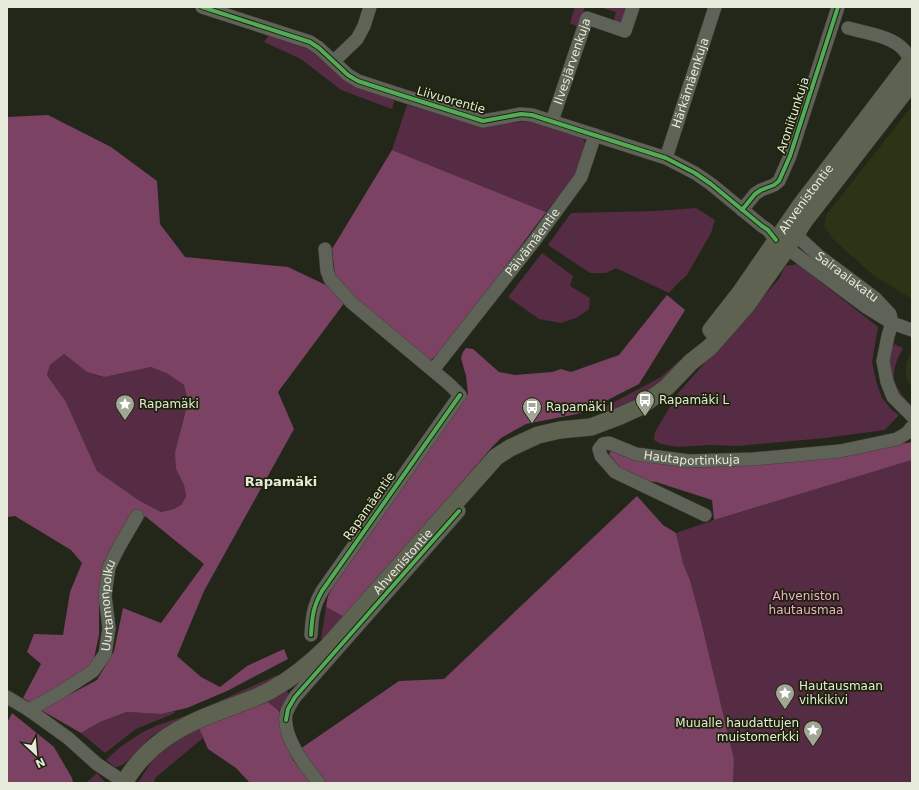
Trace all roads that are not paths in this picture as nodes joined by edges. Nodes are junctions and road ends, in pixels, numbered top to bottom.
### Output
1 (204, 7) edge
2 (370, 7) edge
3 (633, 7) edge
4 (715, 7) edge
5 (838, 7) edge
6 (848, 28) dead end
7 (912, 60) edge
8 (334, 61) junction
9 (912, 82) edge
10 (552, 121) junction
11 (595, 135) junction
12 (666, 158) junction
13 (742, 210) junction
14 (782, 236) junction
15 (325, 249) dead end
16 (892, 324) junction
17 (912, 330) edge
18 (433, 370) junction
19 (912, 416) edge
20 (912, 427) edge
21 (460, 511) dead end
22 (706, 515) dead end
23 (137, 516) dead end
24 (311, 635) dead end
25 (7, 697) edge
26 (29, 710) junction
27 (124, 783) edge
28 (319, 783) edge

1 - 8 street, Liivuorentie
2 - 8 street
3 - 10 street, Ilvesjärvenkuja
4 - 12 street, Härkämäenkuja
5 - 13 street, Aroniitunkuja
6 - 7 street
7 - 14 main road, Ahvenistontie
8 - 10 street, Liivuorentie
9 - 14 main road, Ahvenistontie
10 - 11 street, Liivuorentie
11 - 12 street, Liivuorentie
11 - 18 street, Päivämäentie
12 - 13 street, Liivuorentie
13 - 14 street, Liivuorentie
14 - 16 street, Sairaalakatu
14 - 27 main road, Ahvenistontie
15 - 18 street, Rapamäentie
16 - 17 street
16 - 19 street
18 - 24 street, Rapamäentie
20 - 22 street, Hautaportinkuja
21 - 28 street
23 - 26 street, Uurtamonpolku
25 - 26 street
26 - 27 street

